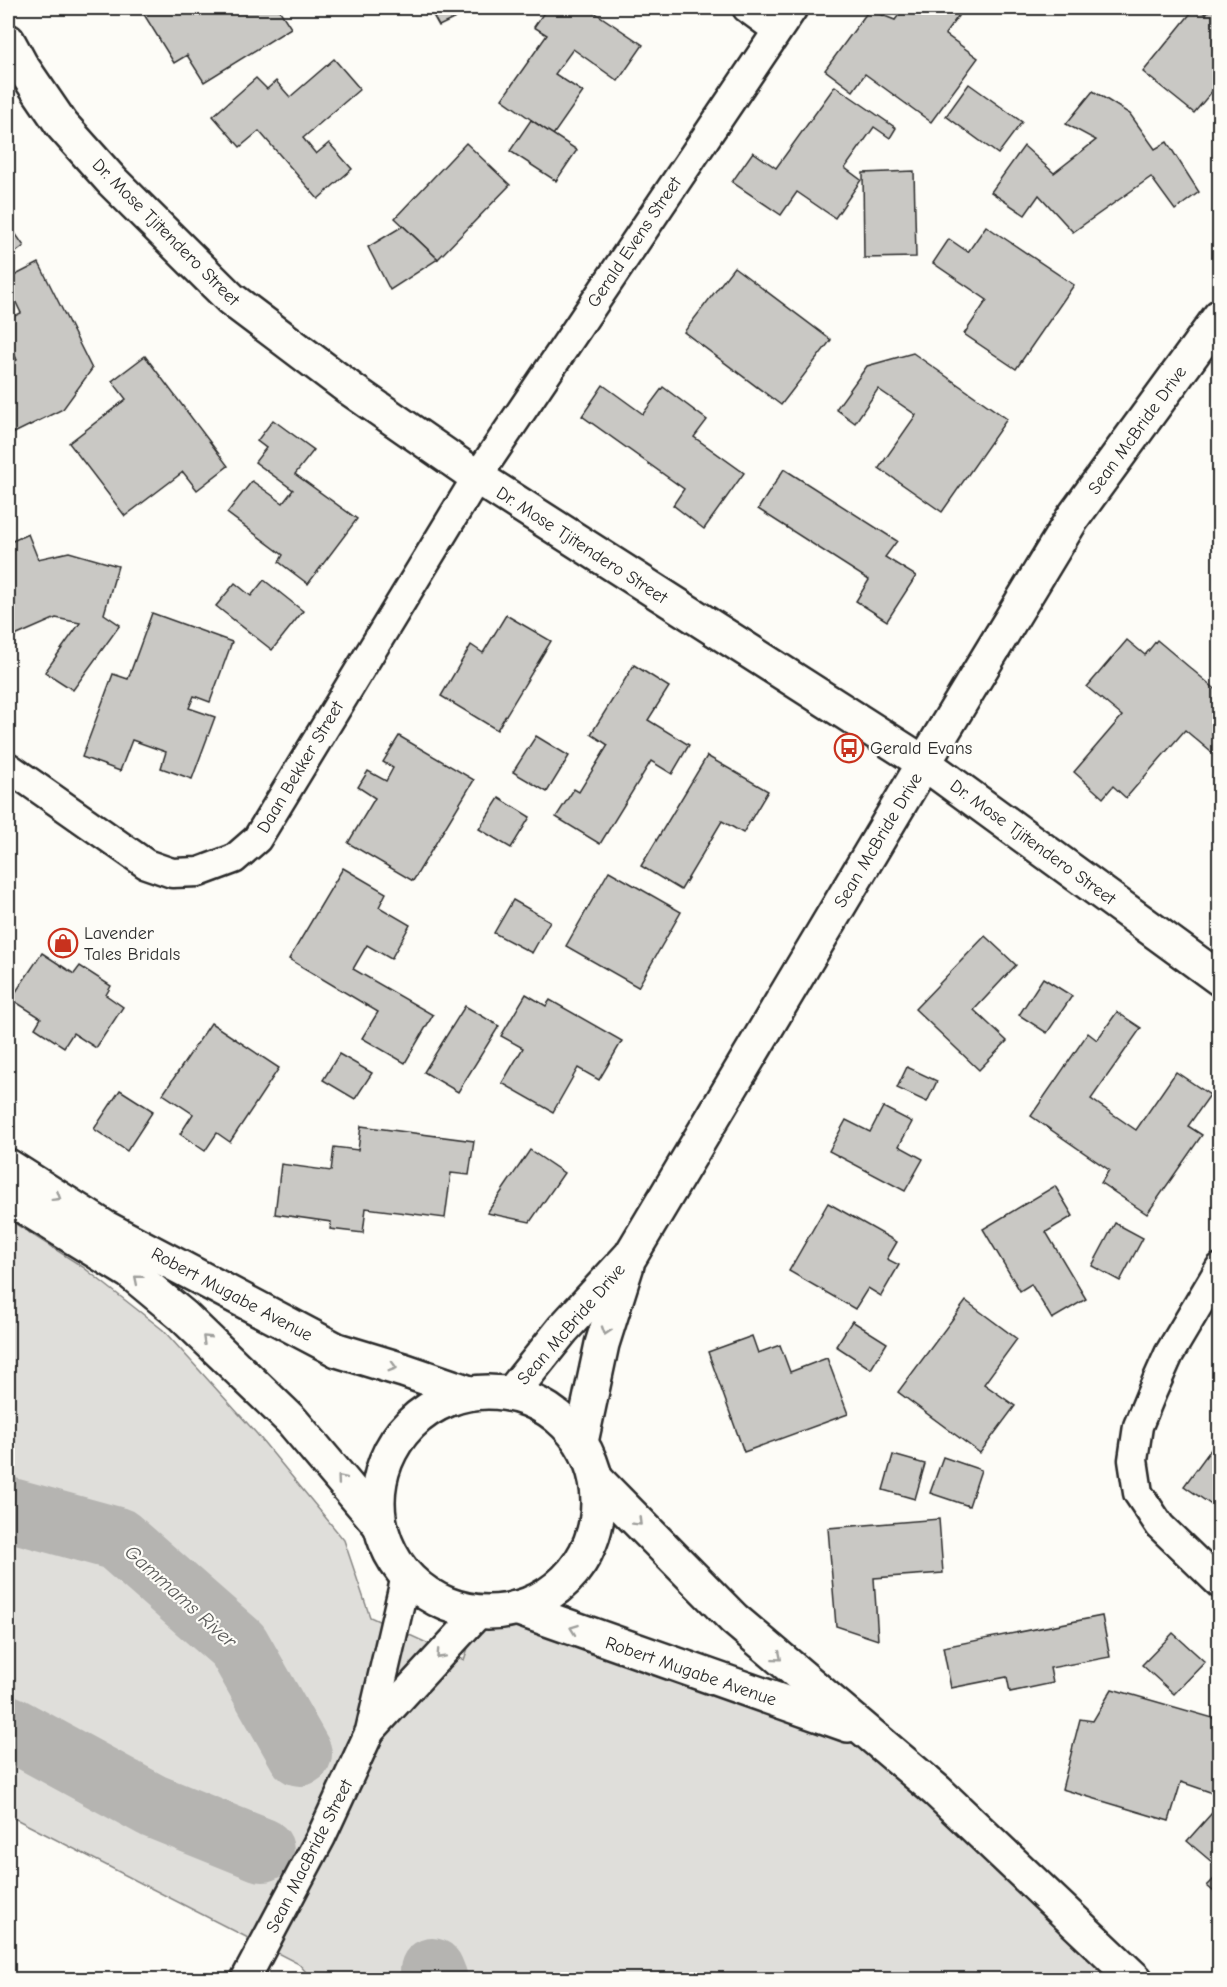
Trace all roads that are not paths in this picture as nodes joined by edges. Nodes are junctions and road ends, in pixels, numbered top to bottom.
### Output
1 (747, 8) edge
2 (785, 19) edge
3 (8, 41) edge
4 (1220, 316) edge
5 (477, 477) junction
6 (924, 763) junction
7 (8, 766) edge
8 (1220, 979) edge
9 (8, 1166) edge
10 (8, 1197) edge
11 (631, 1255) junction
12 (1220, 1268) edge
13 (470, 1393) junction
14 (511, 1394) junction
15 (581, 1442) junction
16 (597, 1480) junction
17 (379, 1524) junction
18 (405, 1576) junction
19 (1220, 1584) edge
20 (516, 1608) junction
21 (480, 1612) junction
22 (370, 1731) junction
23 (867, 1731) junction
24 (244, 1980) edge
25 (1136, 1980) edge

1 - 2 street
2 - 5 street, Gerald Evens Street
3 - 5 main road, Dr. Mose Tjitendero Street
4 - 6 main road, Sean McBride Drive
5 - 6 main road, Dr. Mose Tjitendero Street
5 - 7 street, Daan Bekker Street
6 - 8 main road, Dr. Mose Tjitendero Street
6 - 11 main road, Sean McBride Drive
9 -> 13 main road, Robert Mugabe Avenue
17 -> 10 main road, Robert Mugabe Avenue
11 - 14 main road, Sean McBride Drive
11 -> 15 main road, Sean McBride Drive
12 - 19 street
13 - 14 main road
13 - 17 main road
14 - 15 main road
15 - 16 main road
16 - 20 main road
16 -> 23 main road, Robert Mugabe Avenue
17 - 18 main road
18 - 21 main road
18 - 22 street, Sean MacBride Street
20 - 21 main road
23 -> 20 main road, Robert Mugabe Avenue
21 -> 22 street, Sean MacBride Street
22 - 24 street, Sean MacBride Street
23 - 25 main road, Robert Mugabe Avenue

